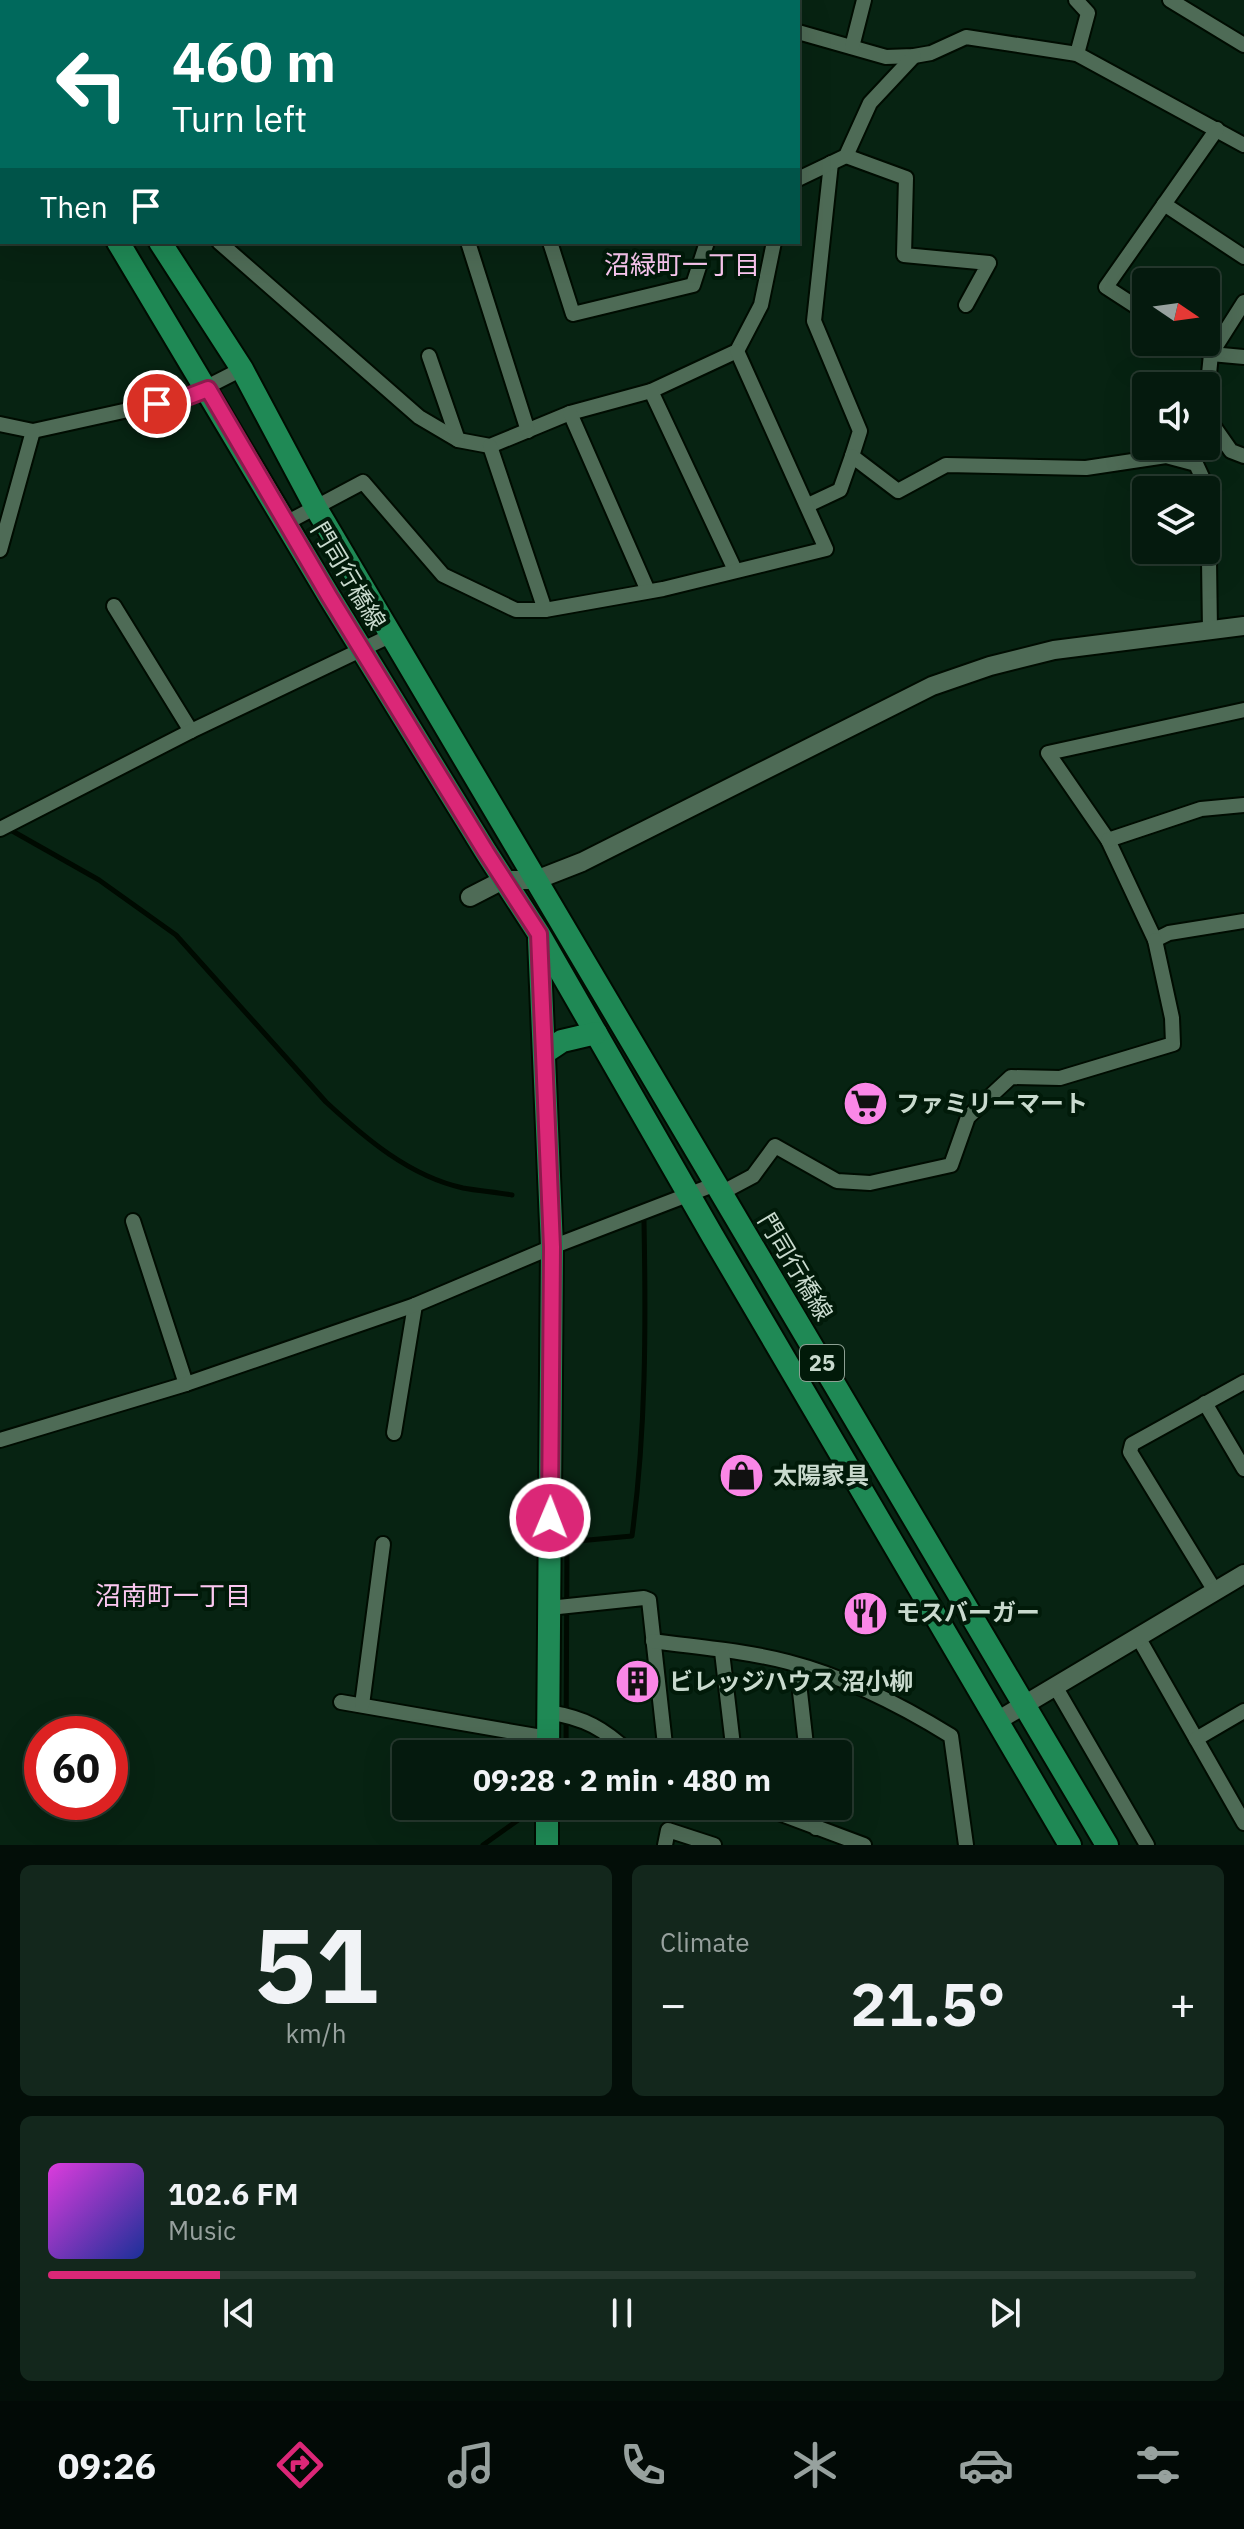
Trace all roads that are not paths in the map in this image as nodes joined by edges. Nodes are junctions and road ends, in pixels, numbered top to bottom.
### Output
1 (864, 0) edge
2 (1076, 0) edge
3 (1170, 0) edge
4 (800, 33) edge
5 (1244, 45) edge
6 (852, 47) junction
7 (1077, 54) junction
8 (914, 56) junction
9 (1217, 129) junction
10 (1244, 145) edge
11 (846, 156) junction
12 (831, 163) junction
13 (800, 178) edge
14 (1164, 204) junction
15 (119, 244) edge
16 (161, 244) edge
17 (221, 244) edge
18 (469, 244) edge
19 (551, 244) edge
20 (706, 244) edge
21 (774, 244) edge
22 (1244, 257) edge
23 (1244, 302) edge
24 (1132, 304) edge
25 (966, 305) dead end
26 (1220, 340) edge
27 (737, 351) junction
28 (1220, 355) edge
29 (429, 356) dead end
30 (1211, 356) edge
31 (1244, 357) edge
32 (242, 369) junction
33 (208, 389) junction
34 (651, 391) junction
35 (570, 413) junction
36 (0, 424) edge
37 (33, 431) junction
38 (528, 431) junction
39 (458, 440) junction
40 (490, 446) junction
41 (852, 456) junction
42 (1244, 456) edge
43 (808, 505) junction
44 (316, 508) junction
45 (286, 523) junction
46 (0, 550) edge
47 (735, 570) junction
48 (648, 591) junction
49 (114, 606) dead end
50 (545, 610) junction
51 (1244, 626) edge
52 (1210, 630) junction
53 (392, 635) junction
54 (363, 651) junction
55 (1244, 710) edge
56 (191, 731) junction
57 (1244, 805) edge
58 (0, 829) edge
59 (1108, 840) junction
60 (503, 880) junction
61 (536, 880) junction
62 (470, 897) dead end
63 (1244, 921) edge
64 (539, 934) junction
65 (1155, 940) junction
66 (596, 1033) junction
67 (544, 1053) junction
68 (718, 1188) junction
69 (689, 1195) junction
70 (133, 1221) dead end
71 (552, 1247) junction
72 (415, 1305) junction
73 (1244, 1382) edge
74 (186, 1384) junction
75 (1205, 1403) junction
76 (394, 1433) dead end
77 (0, 1440) edge
78 (1244, 1469) edge
79 (383, 1544) dead end
80 (1244, 1574) edge
81 (1215, 1591) junction
82 (554, 1608) junction
83 (1138, 1637) junction
84 (653, 1641) junction
85 (722, 1652) junction
86 (797, 1665) junction
87 (1055, 1686) junction
88 (341, 1702) dead end
89 (362, 1705) junction
90 (1024, 1705) junction
91 (1244, 1711) edge
92 (561, 1714) junction
93 (997, 1721) junction
94 (1196, 1739) junction
95 (521, 1740) edge
96 (550, 1740) edge
97 (616, 1740) edge
98 (664, 1740) edge
99 (732, 1740) edge
100 (805, 1740) edge
101 (547, 1820) edge
102 (796, 1820) edge
103 (815, 1820) edge
104 (1244, 1823) edge
105 (816, 1828) junction
106 (547, 1845) edge
107 (665, 1845) edge
108 (714, 1845) edge
109 (864, 1845) edge
110 (966, 1845) edge
111 (1070, 1845) edge
112 (1107, 1845) edge
113 (1147, 1845) edge

1 - 6 street
2 - 7 street
3 - 5 street
4 - 6 street
6 - 8 street
7 - 8 street
7 - 9 street
8 - 11 street
9 - 10 street
9 - 14 street
11 - 12 street
11 - 25 street
12 - 13 street
12 - 41 street
14 - 22 street
14 - 24 street
15 - 33 main road, 門司行橋線 / 25
16 - 32 main road, 門司行橋線 / 25
17 - 39 street
18 - 38 street
19 - 20 street
21 - 27 street
23 - 26 street
27 - 34 street
27 - 43 street
28 - 31 street
29 - 39 street
30 - 42 street
32 - 33 street
32 - 44 main road, 門司行橋線 / 25
33 - 37 street
33 - 45 main road, 門司行橋線 / 25
34 - 35 street
34 - 47 street
35 - 38 street
35 - 48 street
36 - 37 street
37 - 46 street
38 - 40 street
39 - 40 street
40 - 50 street
41 - 43 street
41 - 52 street
43 - 47 street
44 - 45 street
44 - 50 street
44 - 53 main road, 門司行橋線 / 25
45 - 54 main road, 門司行橋線 / 25
47 - 48 street
48 - 50 street
49 - 56 street
51 - 52 street
52 - 61 street
53 - 54 street
53 - 61 main road, 門司行橋線 / 25
54 - 56 street
54 - 60 main road, 門司行橋線 / 25
55 - 59 street
56 - 58 street
57 - 59 street
59 - 65 street
60 - 61 street
60 - 62 street
60 - 64 main road, 門司行橋線 / 25
61 - 64 main road, 門司行橋線 / 25
61 - 68 main road, 門司行橋線 / 25
63 - 65 street
64 - 66 main road, 門司行橋線 / 25
64 - 67 main road, 門司行橋線 / 25
65 - 68 street
66 - 67 main road
66 - 69 main road, 門司行橋線 / 25
67 - 71 main road, 門司行橋線 / 25
68 - 69 street
68 - 90 main road, 門司行橋線 / 25
69 - 71 street
69 - 93 main road, 門司行橋線 / 25
70 - 74 street
71 - 72 street
71 - 82 main road, 門司行橋線 / 25
72 - 74 street
72 - 76 street
73 - 75 street
74 - 77 street
75 - 78 street
75 - 81 street
79 - 89 street
80 - 81 street
81 - 83 street
82 - 84 street
82 - 92 main road, 門司行橋線 / 25
83 - 87 street
83 - 94 street
84 - 85 street
84 - 98 street
85 - 86 street
85 - 99 street
86 - 100 street
86 - 110 street
87 - 90 street
87 - 113 street
88 - 89 street
89 - 95 street
90 - 93 street
90 - 112 main road, 門司行橋線 / 25
91 - 94 street
92 - 96 main road, 門司行橋線 / 25
92 - 97 street
93 - 111 main road, 門司行橋線 / 25
94 - 104 street
101 - 106 main road
102 - 105 street
103 - 105 street
105 - 109 street
107 - 108 street

